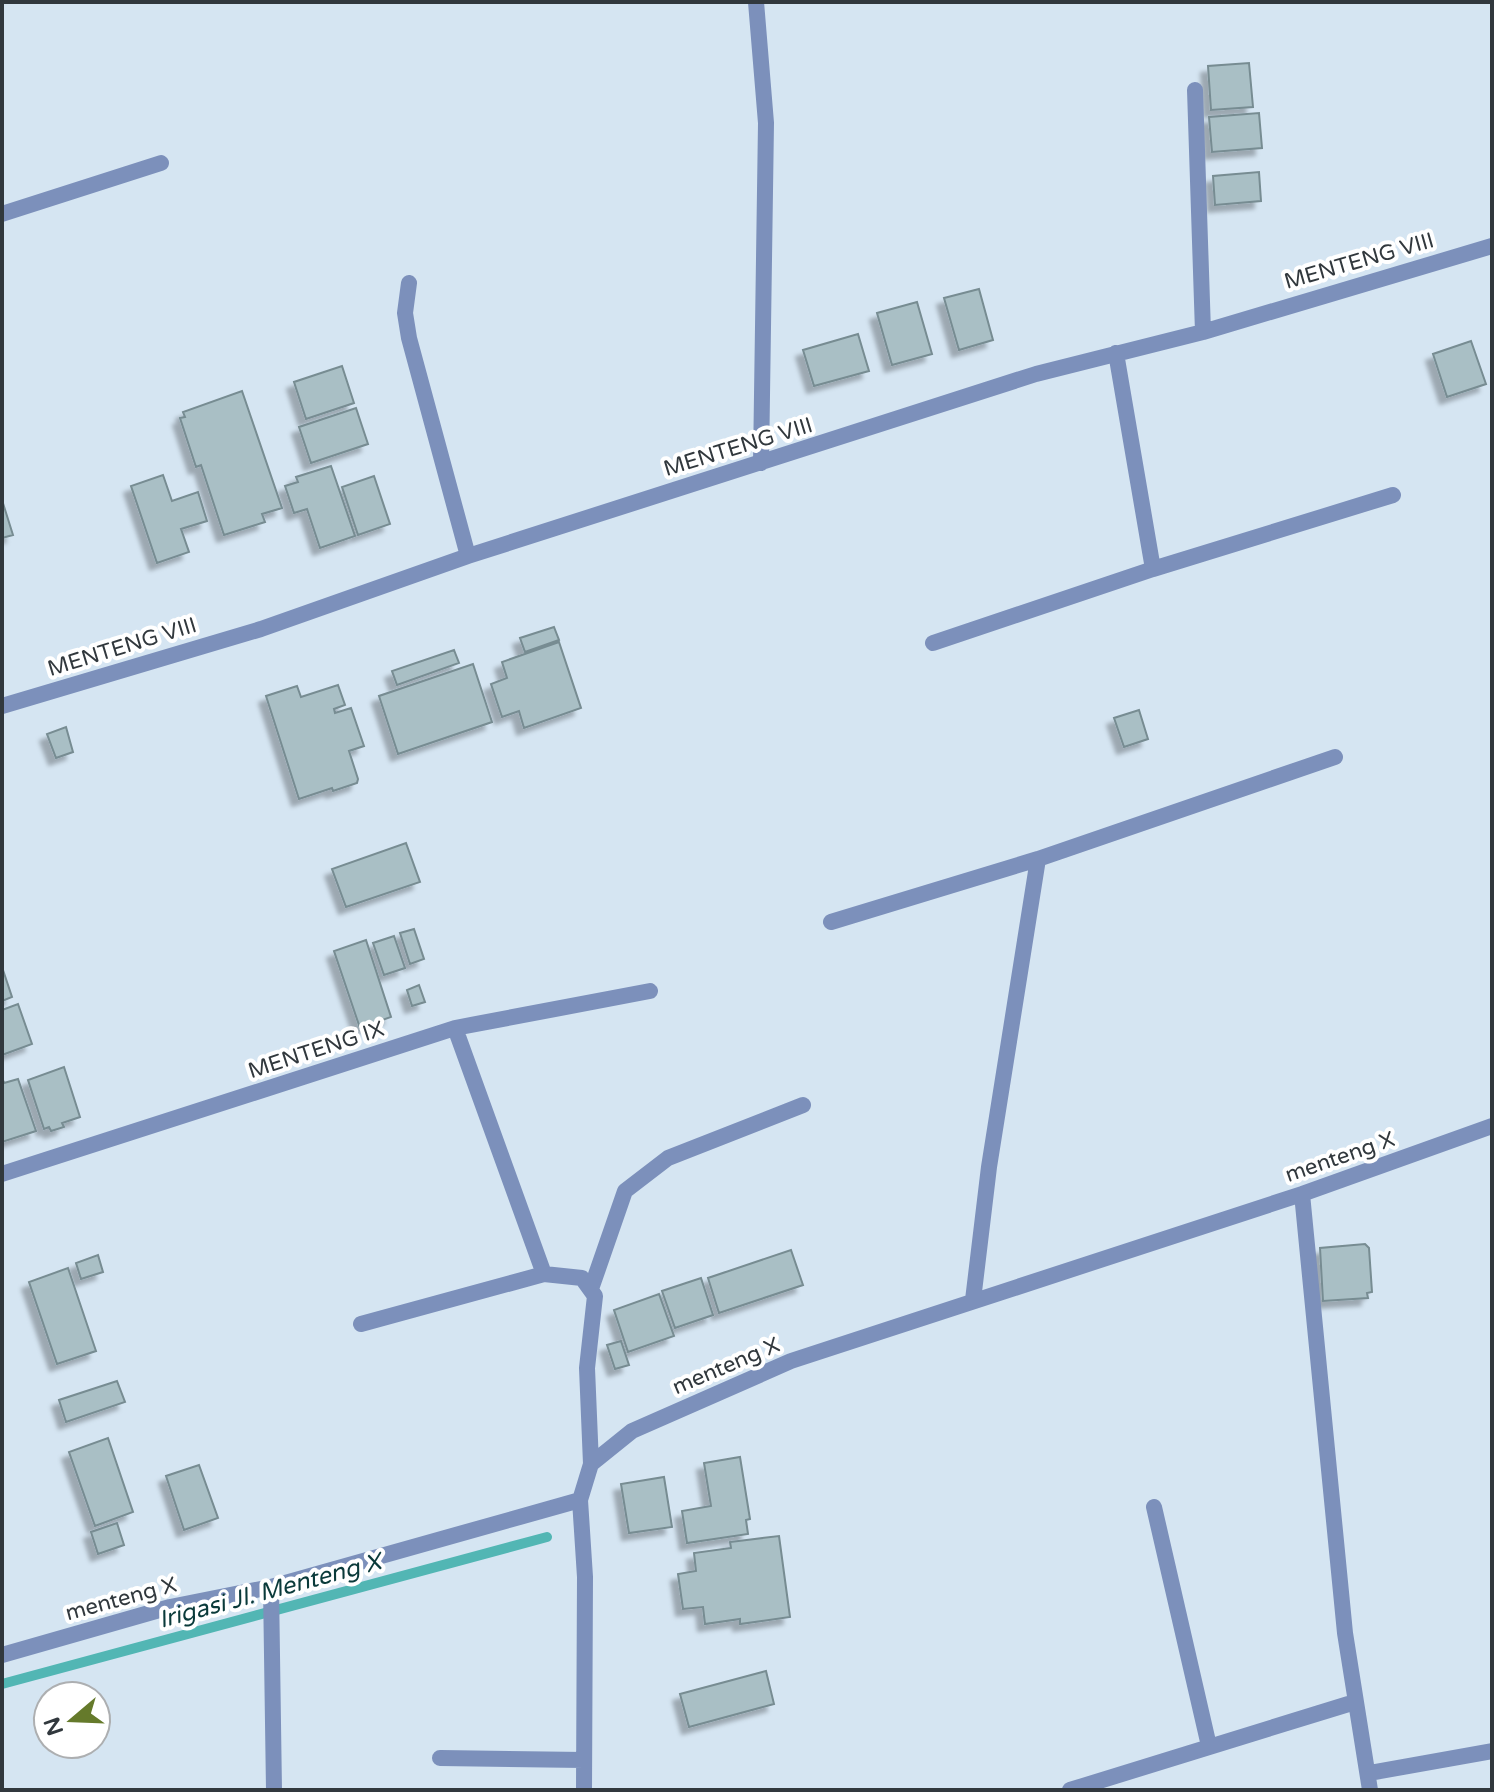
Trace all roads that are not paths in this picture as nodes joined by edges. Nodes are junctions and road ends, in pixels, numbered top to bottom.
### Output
1 (756, 2) edge
2 (1195, 90) dead end
3 (161, 163) dead end
4 (2, 214) edge
5 (1492, 246) edge
6 (409, 283) dead end
7 (1203, 332) junction
8 (1116, 353) junction
9 (761, 463) junction
10 (1393, 495) dead end
11 (468, 556) junction
12 (1153, 569) junction
13 (933, 643) dead end
14 (2, 706) edge
15 (1335, 757) dead end
16 (1038, 859) junction
17 (831, 922) dead end
18 (650, 991) dead end
19 (455, 1028) junction
20 (803, 1105) dead end
21 (1492, 1126) edge
22 (2, 1174) edge
23 (1302, 1194) junction
24 (544, 1274) junction
25 (591, 1289) junction
26 (973, 1300) junction
27 (361, 1324) dead end
28 (591, 1464) junction
29 (580, 1500) junction
30 (1154, 1507) dead end
31 (271, 1587) junction
32 (2, 1655) edge
33 (1355, 1702) junction
34 (1209, 1746) junction
35 (1492, 1751) edge
36 (440, 1758) dead end
37 (584, 1760) junction
38 (1369, 1773) junction
39 (274, 1790) edge
40 (584, 1790) edge
41 (1070, 1790) edge
42 (1370, 1790) edge

1 - 9 street
2 - 7 street
3 - 4 street
5 - 7 street, MENTENG VIII
6 - 11 street
7 - 8 street, MENTENG VIII
8 - 9 street, MENTENG VIII
8 - 12 street
9 - 11 street, MENTENG VIII
10 - 12 street
11 - 14 street, MENTENG VIII
12 - 13 street
15 - 16 street
16 - 17 street
16 - 26 street
18 - 19 street, MENTENG IX
19 - 22 street, MENTENG IX
19 - 24 street
20 - 25 street
21 - 23 street, menteng X
23 - 26 street, menteng X
23 - 33 street
24 - 25 street
24 - 27 street
25 - 28 street
26 - 28 street, menteng X
28 - 29 street
29 - 31 street, menteng X
29 - 37 street
30 - 34 street
31 - 32 street, menteng X
31 - 39 street
33 - 34 street
33 - 38 street
34 - 41 street
35 - 38 street
36 - 37 street
37 - 40 street
38 - 42 street

